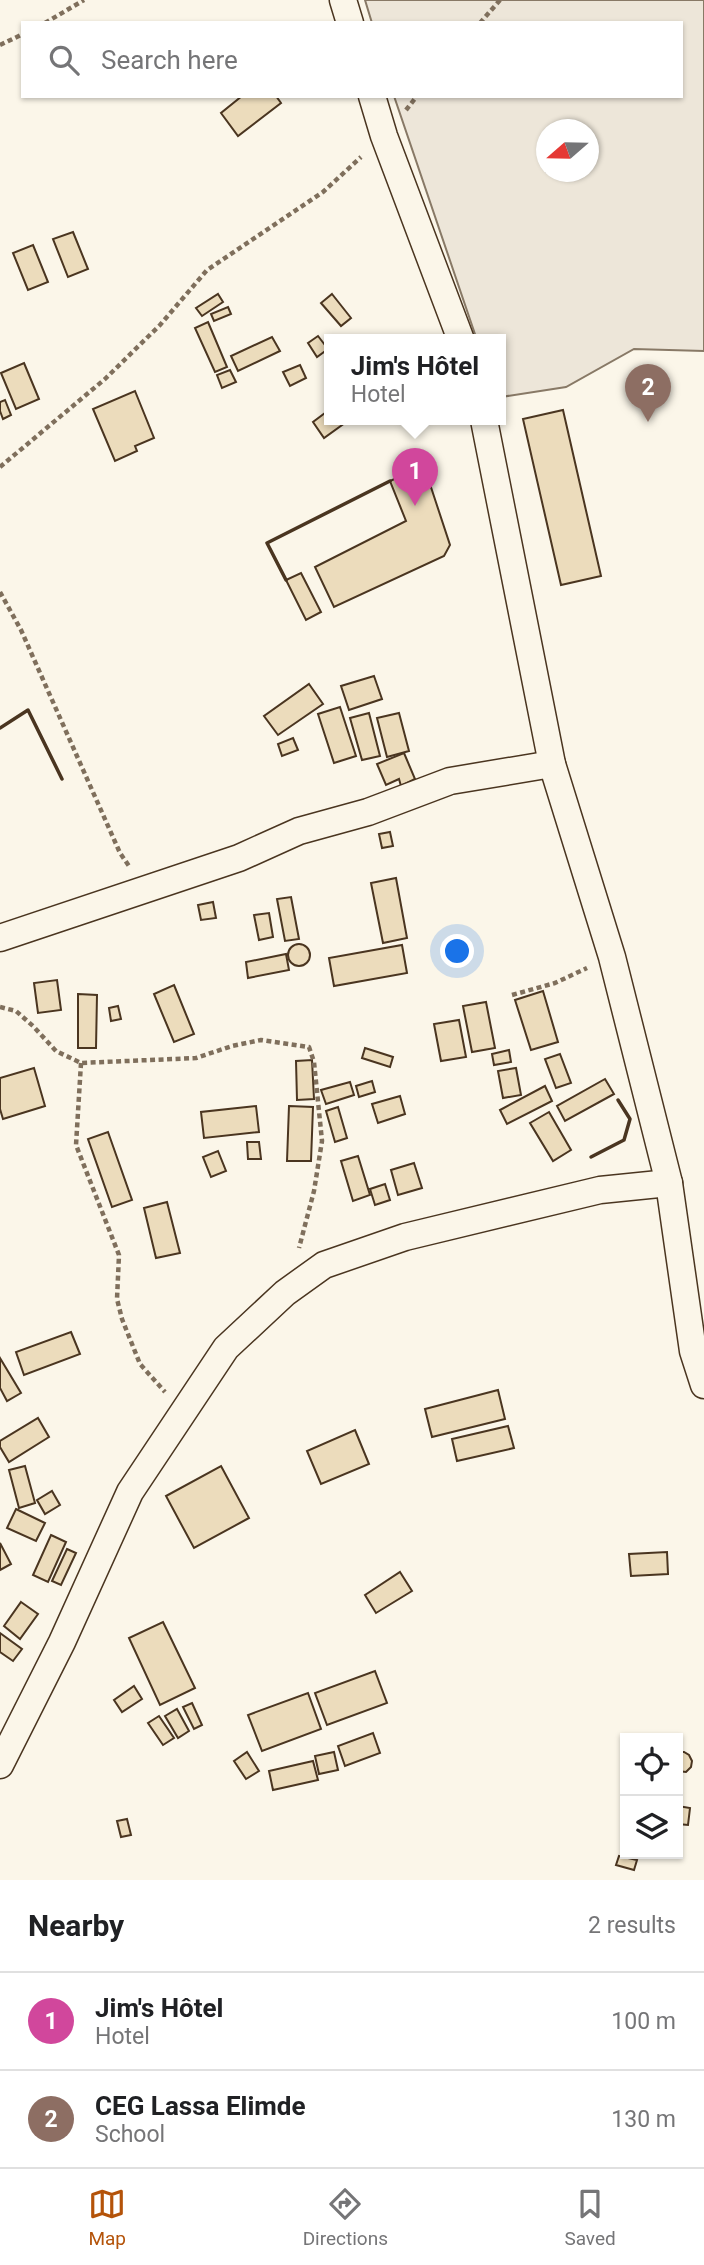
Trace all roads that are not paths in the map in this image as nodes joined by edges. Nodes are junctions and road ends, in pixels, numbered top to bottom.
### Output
1 (343, 0) edge
2 (349, 21) edge
3 (373, 98) edge
4 (459, 334) edge
5 (485, 425) edge
6 (552, 764) junction
7 (0, 938) edge
8 (669, 1183) junction
9 (704, 1385) edge
10 (0, 1765) edge

1 - 2 street
3 - 4 street
5 - 6 street
6 - 7 street
6 - 8 street
8 - 9 street
8 - 10 street

